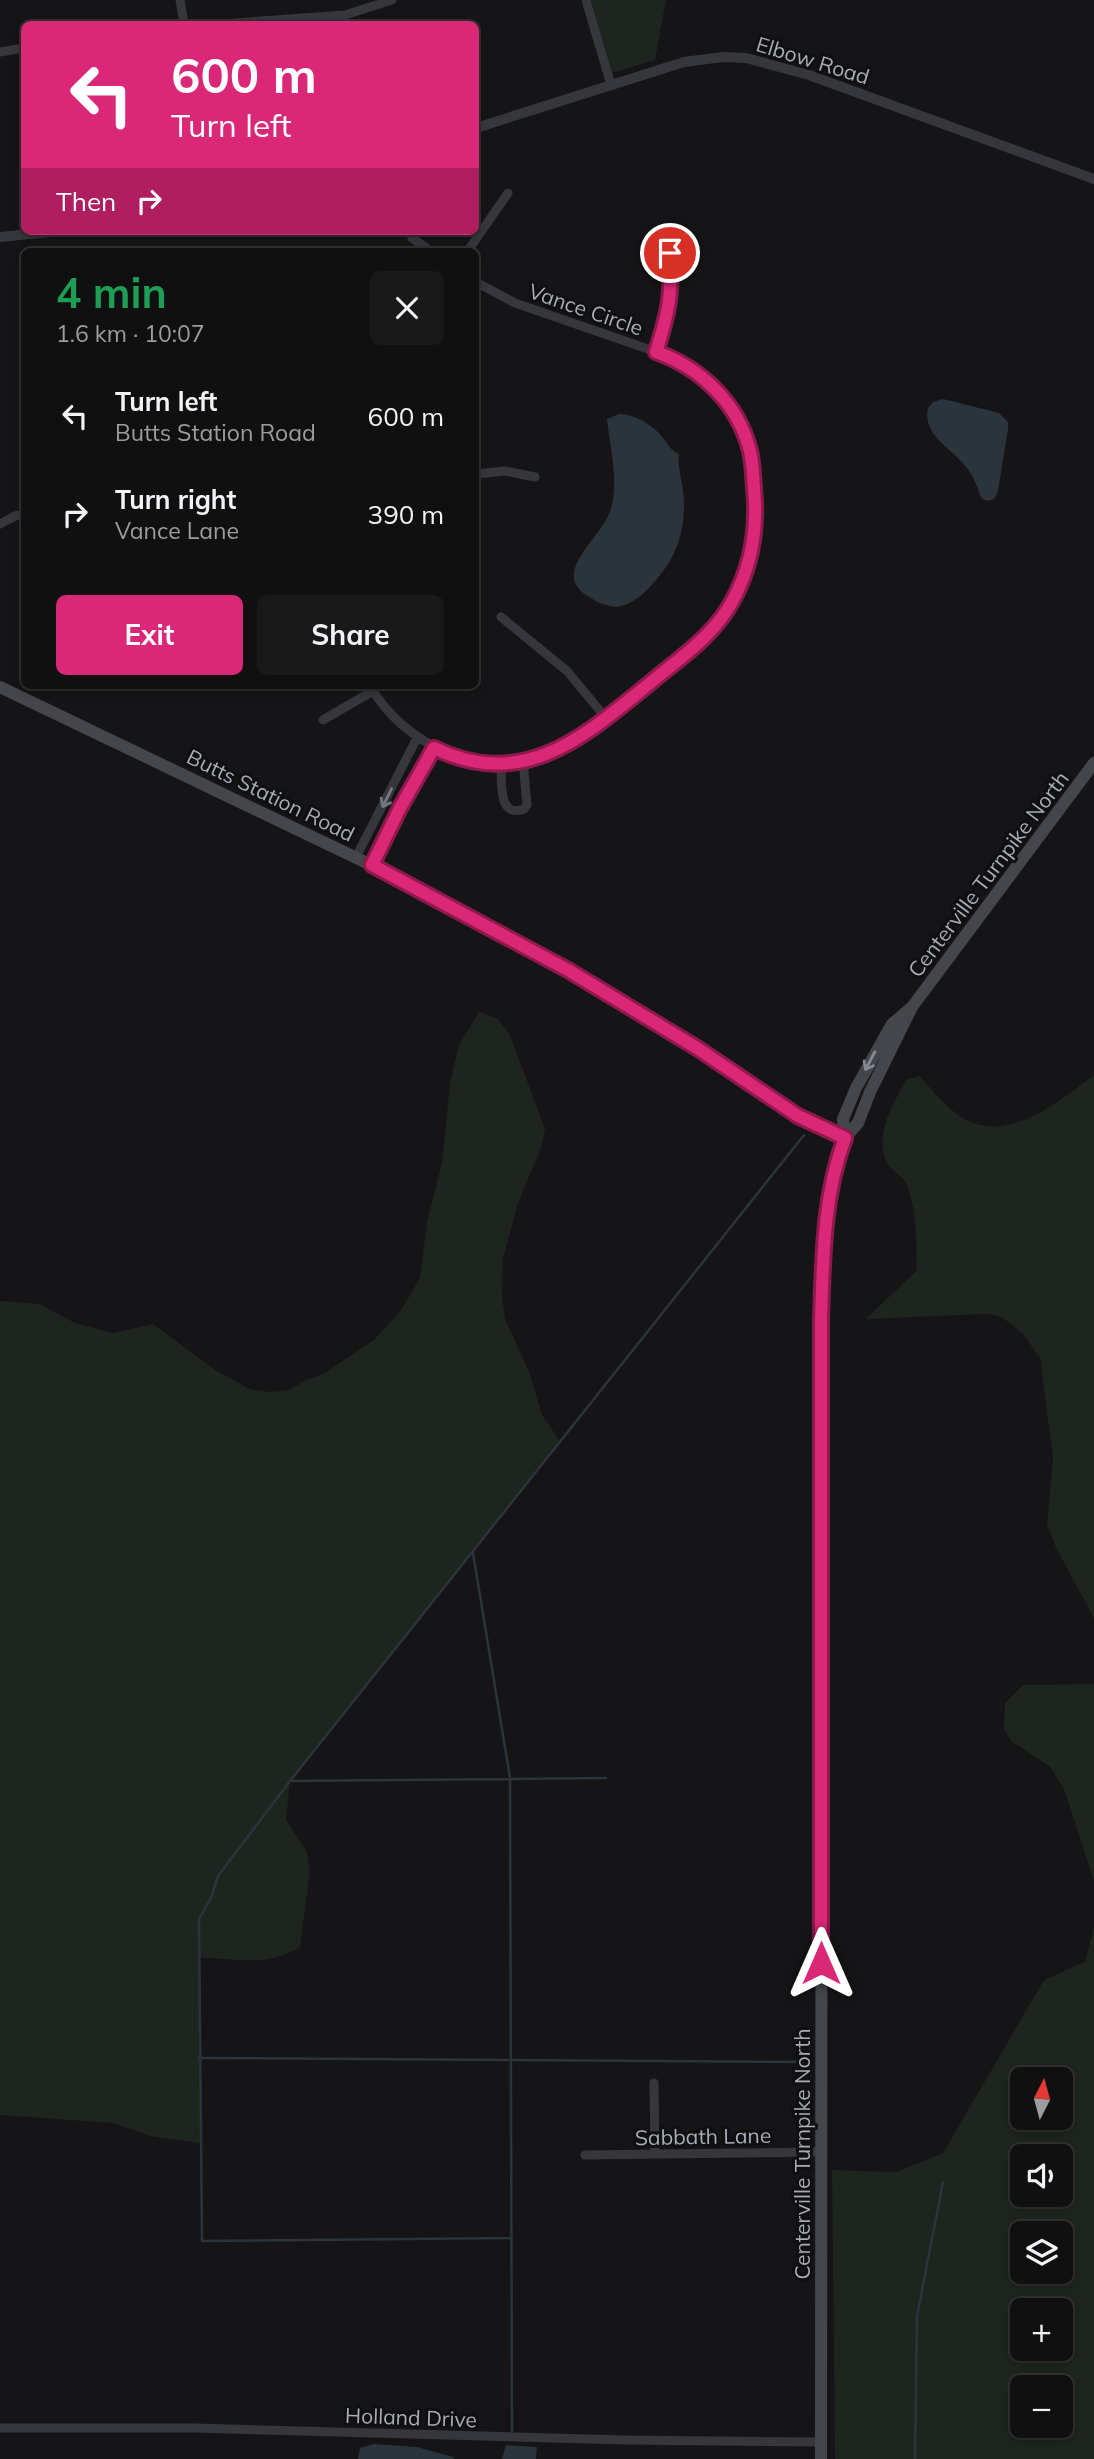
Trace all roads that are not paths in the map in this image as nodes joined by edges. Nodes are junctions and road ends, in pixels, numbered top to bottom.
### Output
1 (180, 0) edge
2 (391, 0) edge
3 (586, 0) edge
4 (331, 20) edge
5 (184, 21) edge
6 (304, 21) edge
7 (21, 48) edge
8 (0, 52) edge
9 (611, 85) junction
10 (479, 127) edge
11 (1094, 178) edge
12 (508, 193) dead end
13 (21, 235) edge
14 (479, 235) edge
15 (0, 237) edge
16 (412, 238) dead end
17 (426, 248) edge
18 (670, 253) dead end
19 (479, 284) edge
20 (656, 352) junction
21 (479, 474) edge
22 (535, 477) dead end
23 (21, 515) edge
24 (0, 524) edge
25 (501, 617) dead end
26 (0, 687) edge
27 (372, 689) edge
28 (606, 718) junction
29 (323, 720) dead end
30 (417, 738) junction
31 (434, 748) junction
32 (523, 761) junction
33 (501, 763) junction
34 (1094, 764) edge
35 (356, 858) junction
36 (372, 865) junction
37 (845, 1138) junction
38 (654, 2083) dead end
39 (821, 2152) junction
40 (655, 2154) junction
41 (585, 2155) dead end
42 (0, 2428) edge
43 (821, 2442) junction
44 (821, 2459) edge

1 - 5 street
2 - 4 street
3 - 9 street
4 - 6 street
7 - 8 street
9 - 10 street, Elbow Road
9 - 11 street, Elbow Road
12 - 14 street
13 - 15 street
16 - 17 street
18 - 20 street
19 - 20 street, Vance Circle
20 - 28 street, Vance Circle
21 - 22 street
23 - 24 street
25 - 28 street
26 - 35 main road, Butts Station Road
27 - 29 street
27 - 30 street, Vance Circle
28 - 32 street, Vance Circle
30 - 31 street, Vance Circle
30 -> 35 street
31 - 33 street, Vance Circle
31 - 36 street
32 - 33 street, Vance Circle
32 - 33 street
34 - 37 main road, Centerville Turnpike North
35 - 36 main road, Butts Station Road
36 - 37 main road, Butts Station Road
37 - 39 main road, Centerville Turnpike North
38 - 40 street
39 - 40 street, Sabbath Lane
39 - 43 main road, Centerville Turnpike North
40 - 41 street, Sabbath Lane
42 - 43 street, Holland Drive
43 - 44 main road, Centerville Turnpike North

